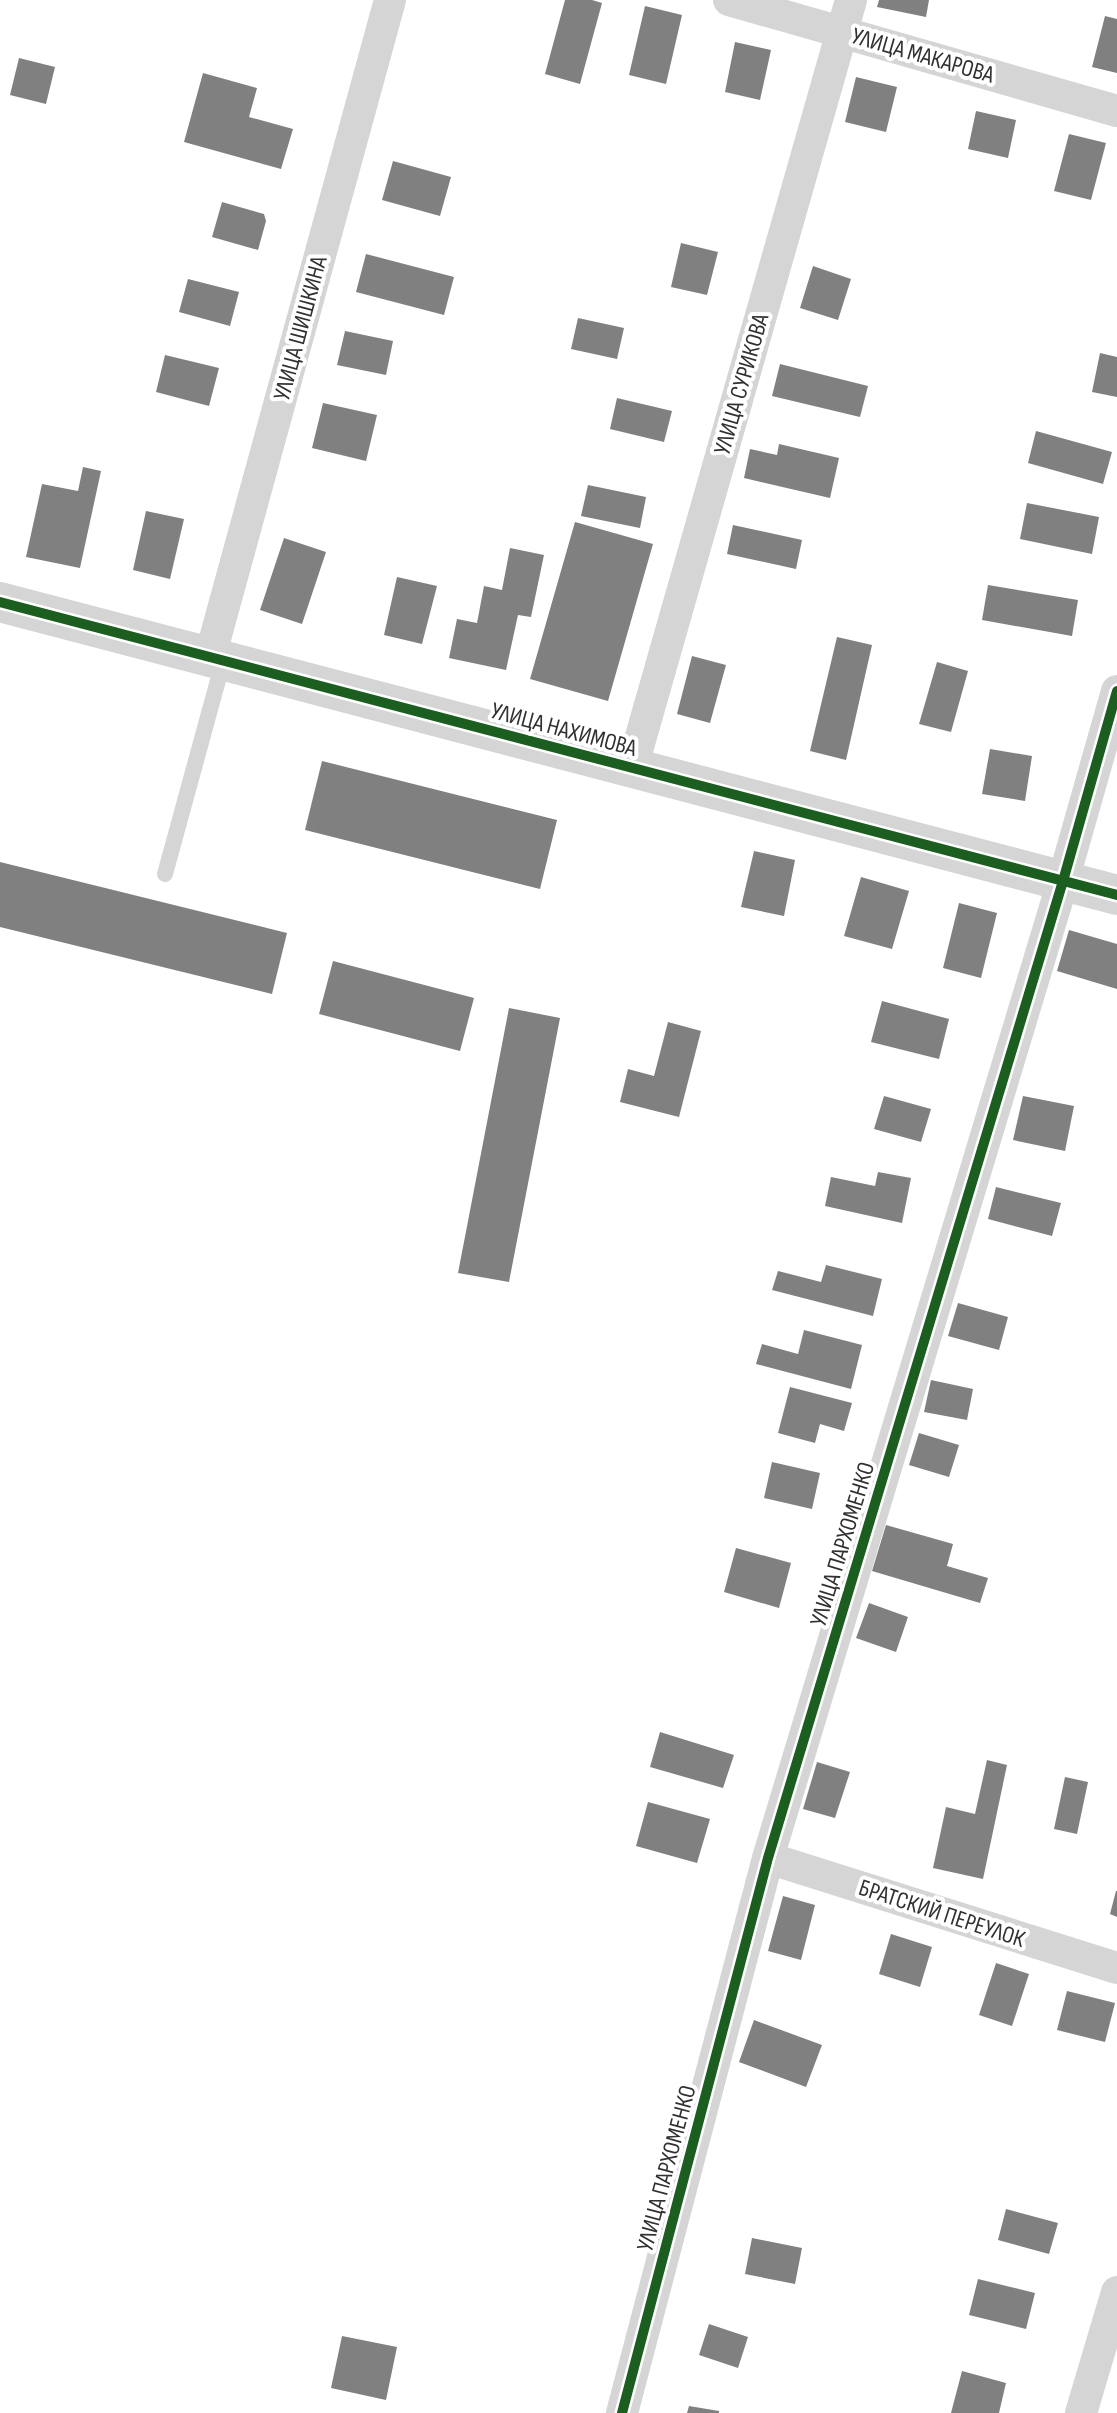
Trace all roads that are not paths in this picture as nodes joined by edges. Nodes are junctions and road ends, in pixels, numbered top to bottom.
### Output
1 (390, 0) edge
2 (729, 0) edge
3 (851, 0) edge
4 (841, 32) junction
5 (1117, 111) edge
6 (0, 602) edge
7 (217, 659) junction
8 (1117, 691) edge
9 (632, 768) junction
10 (165, 874) dead end
11 (1063, 881) junction
12 (1117, 895) edge
13 (768, 1858) junction
14 (1117, 1968) edge
15 (1117, 2292) edge
16 (622, 2413) edge
17 (1081, 2413) edge

1 - 7 street, УЛИЦА ШИШКИНА
2 - 4 street, УЛИЦА МАКАРОВА
3 - 4 street, УЛИЦА СУРИКОВА
4 - 5 street, УЛИЦА МАКАРОВА
4 - 9 street, УЛИЦА СУРИКОВА
6 - 7 street, УЛИЦА НАХИМОВА
7 - 9 street, УЛИЦА НАХИМОВА
7 - 10 lane
8 - 11 street, УЛИЦА ПАРХОМЕНКО
9 - 11 street, УЛИЦА НАХИМОВА
11 - 12 street, УЛИЦА НАХИМОВА
11 - 13 street, УЛИЦА ПАРХОМЕНКО
13 - 14 street, БРАТСКИЙ ПЕРЕУЛОК
13 - 16 street, УЛИЦА ПАРХОМЕНКО
15 - 17 street

